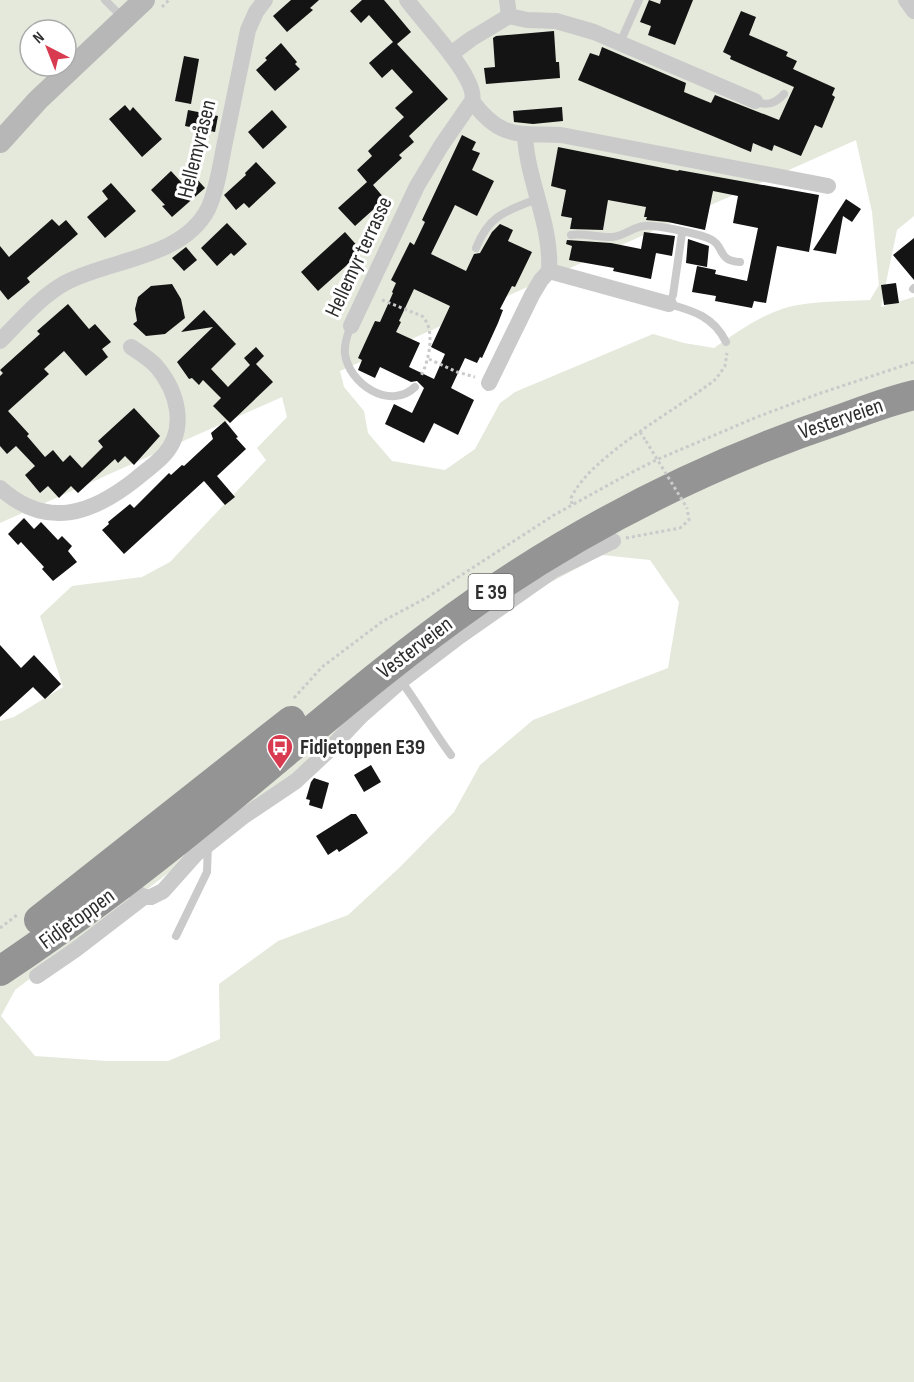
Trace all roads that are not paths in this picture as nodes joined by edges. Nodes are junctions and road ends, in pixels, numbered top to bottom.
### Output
1 (105, 0) edge
2 (144, 0) edge
3 (265, 0) edge
4 (407, 0) edge
5 (639, 0) edge
6 (906, 0) edge
7 (508, 8) edge
8 (914, 11) edge
9 (125, 19) junction
10 (623, 45) junction
11 (451, 54) junction
12 (784, 94) dead end
13 (472, 101) junction
14 (755, 101) joint
15 (525, 135) junction
16 (0, 142) edge
17 (828, 186) dead end
18 (537, 199) junction
19 (682, 233) junction
20 (571, 234) dead end
21 (476, 248) dead end
22 (740, 262) dead end
23 (549, 271) junction
24 (669, 304) junction
25 (351, 326) joint
26 (0, 341) edge
27 (726, 342) road end
28 (131, 347) dead end
29 (914, 376) edge
30 (484, 380) road end
31 (415, 387) road end
32 (914, 395) edge
33 (0, 488) edge
34 (613, 541) road end
35 (401, 681) junction
36 (451, 755) dead end
37 (208, 844) junction
38 (126, 881) junction
39 (176, 936) dead end
40 (0, 949) edge
41 (0, 971) edge
42 (37, 976) dead end

1 - 9 lane
2 - 9 street
3 - 26 street, Hellemyråsen
4 - 11 street
5 - 10 lane
6 - 8 street
7 - 10 street
7 - 11 street
9 - 16 street
10 - 14 street
11 - 13 street
12 - 14 lane
13 - 15 street
13 - 25 street, Hellemyr terrasse
15 - 17 street
15 - 18 street
18 - 21 lane
18 - 23 street
19 - 20 lane
19 - 22 lane
19 - 24 lane
23 - 24 street
23 - 30 street
24 - 27 lane
25 - 31 lane, Hellemyr terrasse
28 - 33 street
29 - 38 highway, Vesterveien / E 39
32 - 38 highway, Vesterveien / E 39
34 - 35 street, Fidjetoppen
35 - 36 lane
35 - 37 street, Fidjetoppen
37 - 38 street, Fidjetoppen
37 - 39 lane
38 - 40 highway, Vesterveien / E 39
38 - 41 highway, Vesterveien / E 39
38 - 42 street, Fidjetoppen

